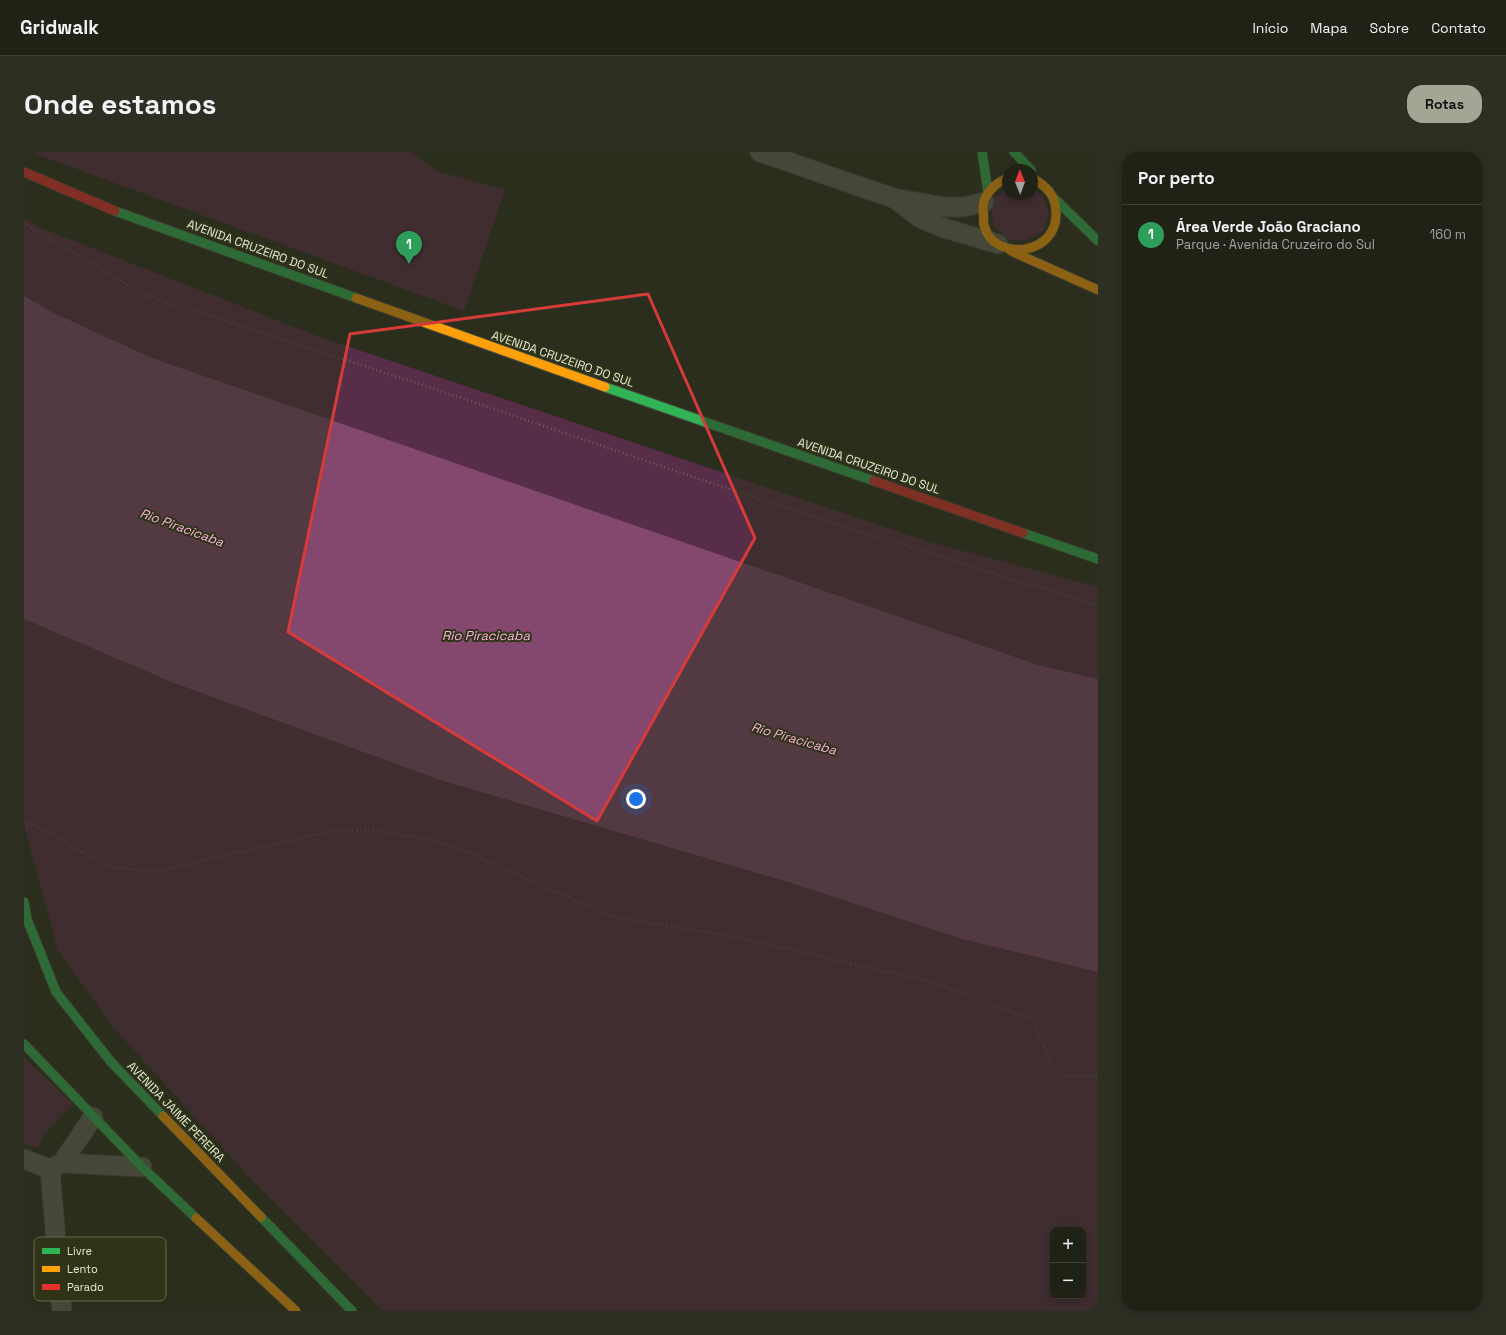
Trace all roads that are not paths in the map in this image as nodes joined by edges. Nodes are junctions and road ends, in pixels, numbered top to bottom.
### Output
1 (760, 152) edge
2 (982, 152) edge
3 (1014, 152) edge
4 (1025, 164) edge
5 (24, 172) edge
6 (1038, 178) edge
7 (1002, 181) edge
8 (1038, 181) edge
9 (1048, 189) junction
10 (986, 197) junction
11 (894, 198) junction
12 (1055, 199) junction
13 (1098, 241) edge
14 (1003, 247) junction
15 (1098, 290) edge
16 (1098, 559) edge
17 (24, 902) edge
18 (24, 1044) edge
19 (93, 1117) junction
20 (24, 1159) edge
21 (56, 1166) junction
22 (142, 1167) junction
23 (59, 1237) edge
24 (62, 1301) edge
25 (62, 1311) edge
26 (296, 1311) edge
27 (352, 1311) edge

1 - 11 street
2 - 10 street
3 - 4 street
5 - 16 street, AVENIDA CRUZEIRO DO SUL
6 - 9 street
7 - 10 street
8 - 9 street
9 - 12 street
10 - 11 street
10 - 14 street
11 - 14 street
12 - 13 street
12 - 14 street
14 - 15 street
17 - 27 street, AVENIDA JAIME PEREIRA
18 - 19 street
19 - 21 street
19 - 22 street
20 - 21 street
21 - 22 street
21 - 23 street
22 - 26 street
24 - 25 street

